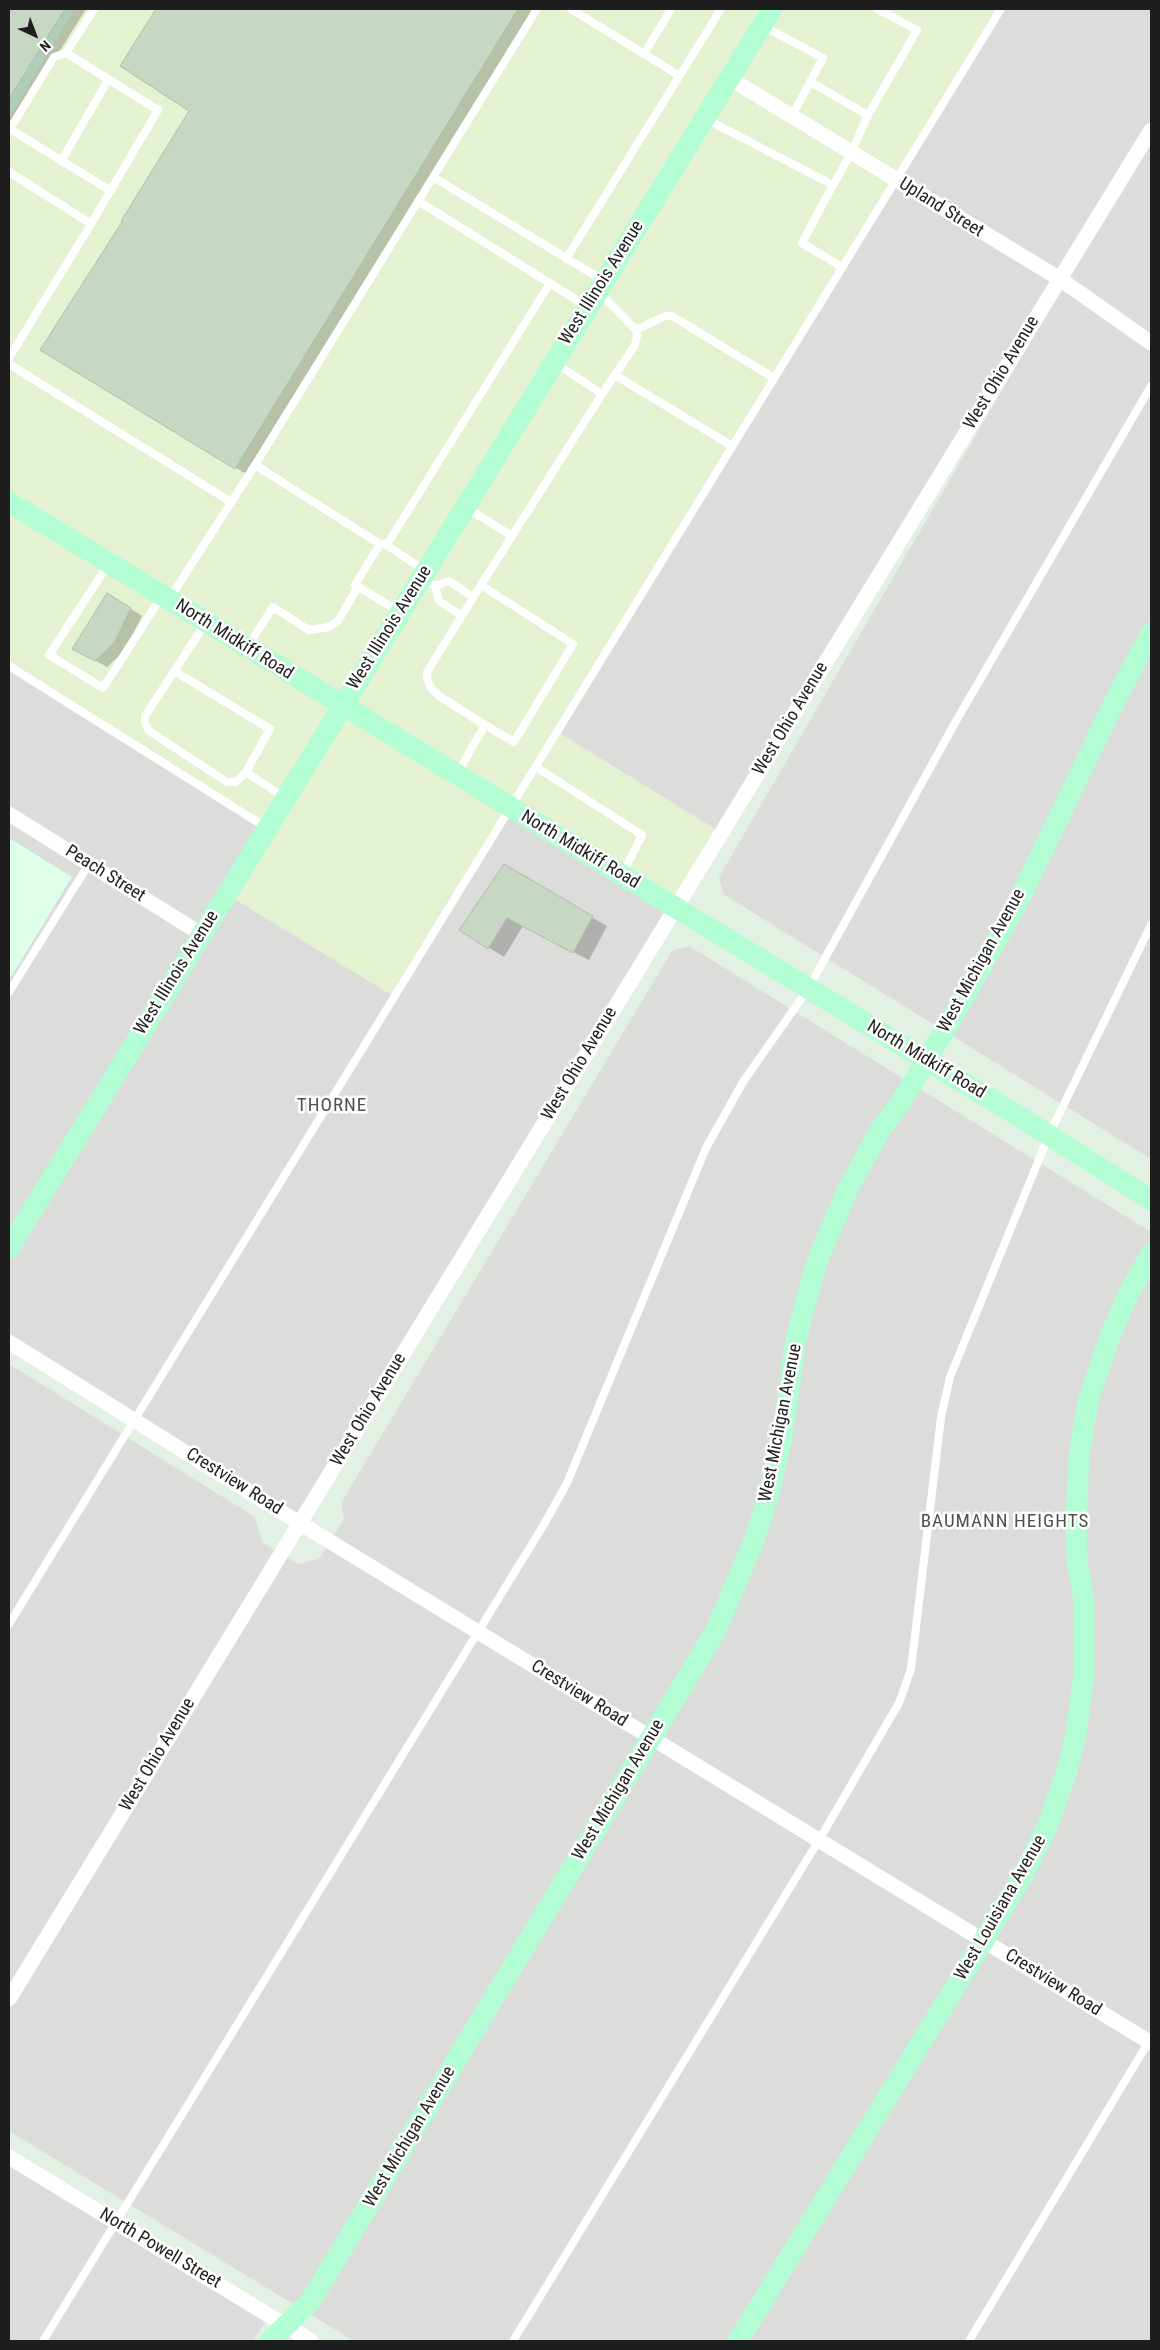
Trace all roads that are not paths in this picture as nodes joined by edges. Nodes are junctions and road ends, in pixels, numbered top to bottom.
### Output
1 (94, 9) edge
2 (537, 9) edge
3 (570, 9) edge
4 (671, 9) edge
5 (721, 9) edge
6 (877, 9) edge
7 (1001, 9) edge
8 (766, 17) edge
9 (66, 54) junction
10 (644, 54) junction
11 (680, 76) junction
12 (729, 78) junction
13 (108, 80) junction
14 (810, 82) junction
15 (868, 115) junction
16 (792, 116) junction
17 (704, 118) junction
18 (1151, 130) edge
19 (852, 153) junction
20 (62, 161) junction
21 (9, 172) edge
22 (433, 177) junction
23 (895, 180) junction
24 (833, 186) junction
25 (111, 191) junction
26 (418, 201) junction
27 (91, 224) junction
28 (566, 259) junction
29 (842, 267) junction
30 (1060, 280) junction
31 (550, 283) junction
32 (597, 293) junction
33 (636, 330) junction
34 (1151, 343) edge
35 (9, 358) edge
36 (554, 362) junction
37 (9, 364) edge
38 (615, 375) junction
39 (774, 378) junction
40 (1151, 386) edge
41 (602, 394) junction
42 (732, 446) junction
43 (254, 465) junction
44 (9, 502) edge
45 (231, 502) junction
46 (465, 506) junction
47 (512, 536) junction
48 (382, 544) junction
49 (109, 563) junction
50 (427, 579) junction
51 (480, 585) junction
52 (358, 587) junction
53 (473, 597) junction
54 (166, 598) junction
55 (400, 612) junction
56 (462, 616) junction
57 (206, 622) junction
58 (1151, 633) edge
59 (247, 648) junction
60 (9, 666) edge
61 (174, 671) junction
62 (342, 706) junction
63 (485, 725) junction
64 (536, 767) junction
65 (246, 772) junction
66 (456, 776) junction
67 (285, 798) junction
68 (510, 808) junction
69 (9, 814) edge
70 (266, 828) junction
71 (89, 864) junction
72 (622, 875) junction
73 (675, 908) junction
74 (1151, 925) edge
75 (201, 934) junction
76 (808, 989) junction
77 (9, 992) edge
78 (926, 1060) junction
79 (1049, 1135) junction
80 (1151, 1200) edge
81 (9, 1248) edge
82 (1151, 1254) edge
83 (9, 1342) edge
84 (134, 1420) junction
85 (300, 1523) junction
86 (9, 1624) edge
87 (476, 1631) junction
88 (650, 1738) junction
89 (819, 1840) junction
90 (984, 1940) junction
91 (9, 1999) edge
92 (1150, 2040) edge
93 (9, 2157) edge
94 (116, 2222) junction
95 (285, 2325) junction
96 (43, 2341) edge
97 (270, 2341) edge
98 (311, 2341) edge
99 (513, 2341) edge
100 (738, 2341) edge
101 (969, 2341) edge

1 - 9 lane
2 - 22 lane
3 - 10 lane
4 - 10 lane
5 - 11 lane
6 - 15 lane
7 - 23 lane
8 - 12 street, West Illinois Avenue
8 - 14 lane
9 - 13 lane
9 - 20 lane
10 - 11 lane
11 - 28 lane
12 - 16 street, Upland Street
12 - 17 street, West Illinois Avenue
13 - 20 lane
13 - 25 lane
14 - 15 lane
14 - 16 lane
15 - 19 lane
16 - 19 street, Upland Street
17 - 24 lane
17 - 32 street, West Illinois Avenue
18 - 30 street, West Ohio Avenue
19 - 23 street, Upland Street
19 - 24 lane
20 - 25 lane
21 - 27 lane
22 - 26 lane
22 - 28 lane
23 - 29 lane
23 - 30 street, Upland Street
24 - 29 lane
25 - 27 lane
26 - 31 lane
26 - 43 lane
27 - 35 lane
28 - 32 lane
29 - 39 lane
30 - 34 street, Upland Street
30 - 73 street, West Ohio Avenue
31 - 32 lane
31 - 48 lane
32 - 33 lane
32 - 36 street, West Illinois Avenue
33 - 38 lane
33 - 39 lane
36 - 41 lane
36 - 46 street, West Illinois Avenue
37 - 45 lane
38 - 41 lane
38 - 42 lane
39 - 42 lane
40 - 76 lane
41 - 47 lane
42 - 64 lane
43 - 45 lane
43 - 48 lane
44 - 49 street, North Midkiff Road
45 - 54 lane
46 - 47 lane
46 - 50 street, West Illinois Avenue
47 - 51 lane
48 - 50 lane
48 - 52 lane
49 - 54 street, North Midkiff Road
49 - 54 lane
50 - 53 lane
50 - 55 street, West Illinois Avenue
50 - 56 lane
51 - 53 lane
51 - 63 lane
52 - 55 lane
52 - 59 lane
53 - 56 lane
54 - 57 street, North Midkiff Road
55 - 62 street, West Illinois Avenue
56 - 63 lane
57 - 59 street, North Midkiff Road
57 - 61 lane
58 - 78 street, West Michigan Avenue
59 - 62 street, North Midkiff Road
60 - 70 lane
61 - 65 lane
61 - 65 lane
62 - 66 street, North Midkiff Road
62 - 67 street, West Illinois Avenue
63 - 66 lane
64 - 68 lane
64 - 72 lane
65 - 67 lane
66 - 68 street, North Midkiff Road
67 - 70 street, West Illinois Avenue
68 - 72 street, North Midkiff Road
68 - 84 lane
69 - 71 street, Peach Street
70 - 75 street, West Illinois Avenue
71 - 75 street, Peach Street
71 - 77 lane
72 - 73 street, North Midkiff Road
73 - 76 street, North Midkiff Road
73 - 85 street, West Ohio Avenue
74 - 79 lane
75 - 81 street, West Illinois Avenue
76 - 78 street, North Midkiff Road
76 - 87 lane
78 - 79 street, North Midkiff Road
78 - 88 street, West Michigan Avenue
79 - 80 street, North Midkiff Road
79 - 89 lane
82 - 90 street, West Louisiana Avenue
83 - 84 street, Crestview Road
84 - 85 street, Crestview Road
84 - 86 lane
85 - 87 street, Crestview Road
85 - 91 street, West Ohio Avenue
87 - 88 street, Crestview Road
87 - 94 lane
88 - 89 street, Crestview Road
88 - 95 street, West Michigan Avenue
89 - 90 street, Crestview Road
89 - 99 lane
90 - 92 street, Crestview Road
90 - 100 street, West Louisiana Avenue
92 - 101 lane
93 - 94 street, North Powell Street
94 - 95 street, North Powell Street
94 - 96 lane
95 - 97 street, West Michigan Avenue
95 - 98 street, North Powell Street

